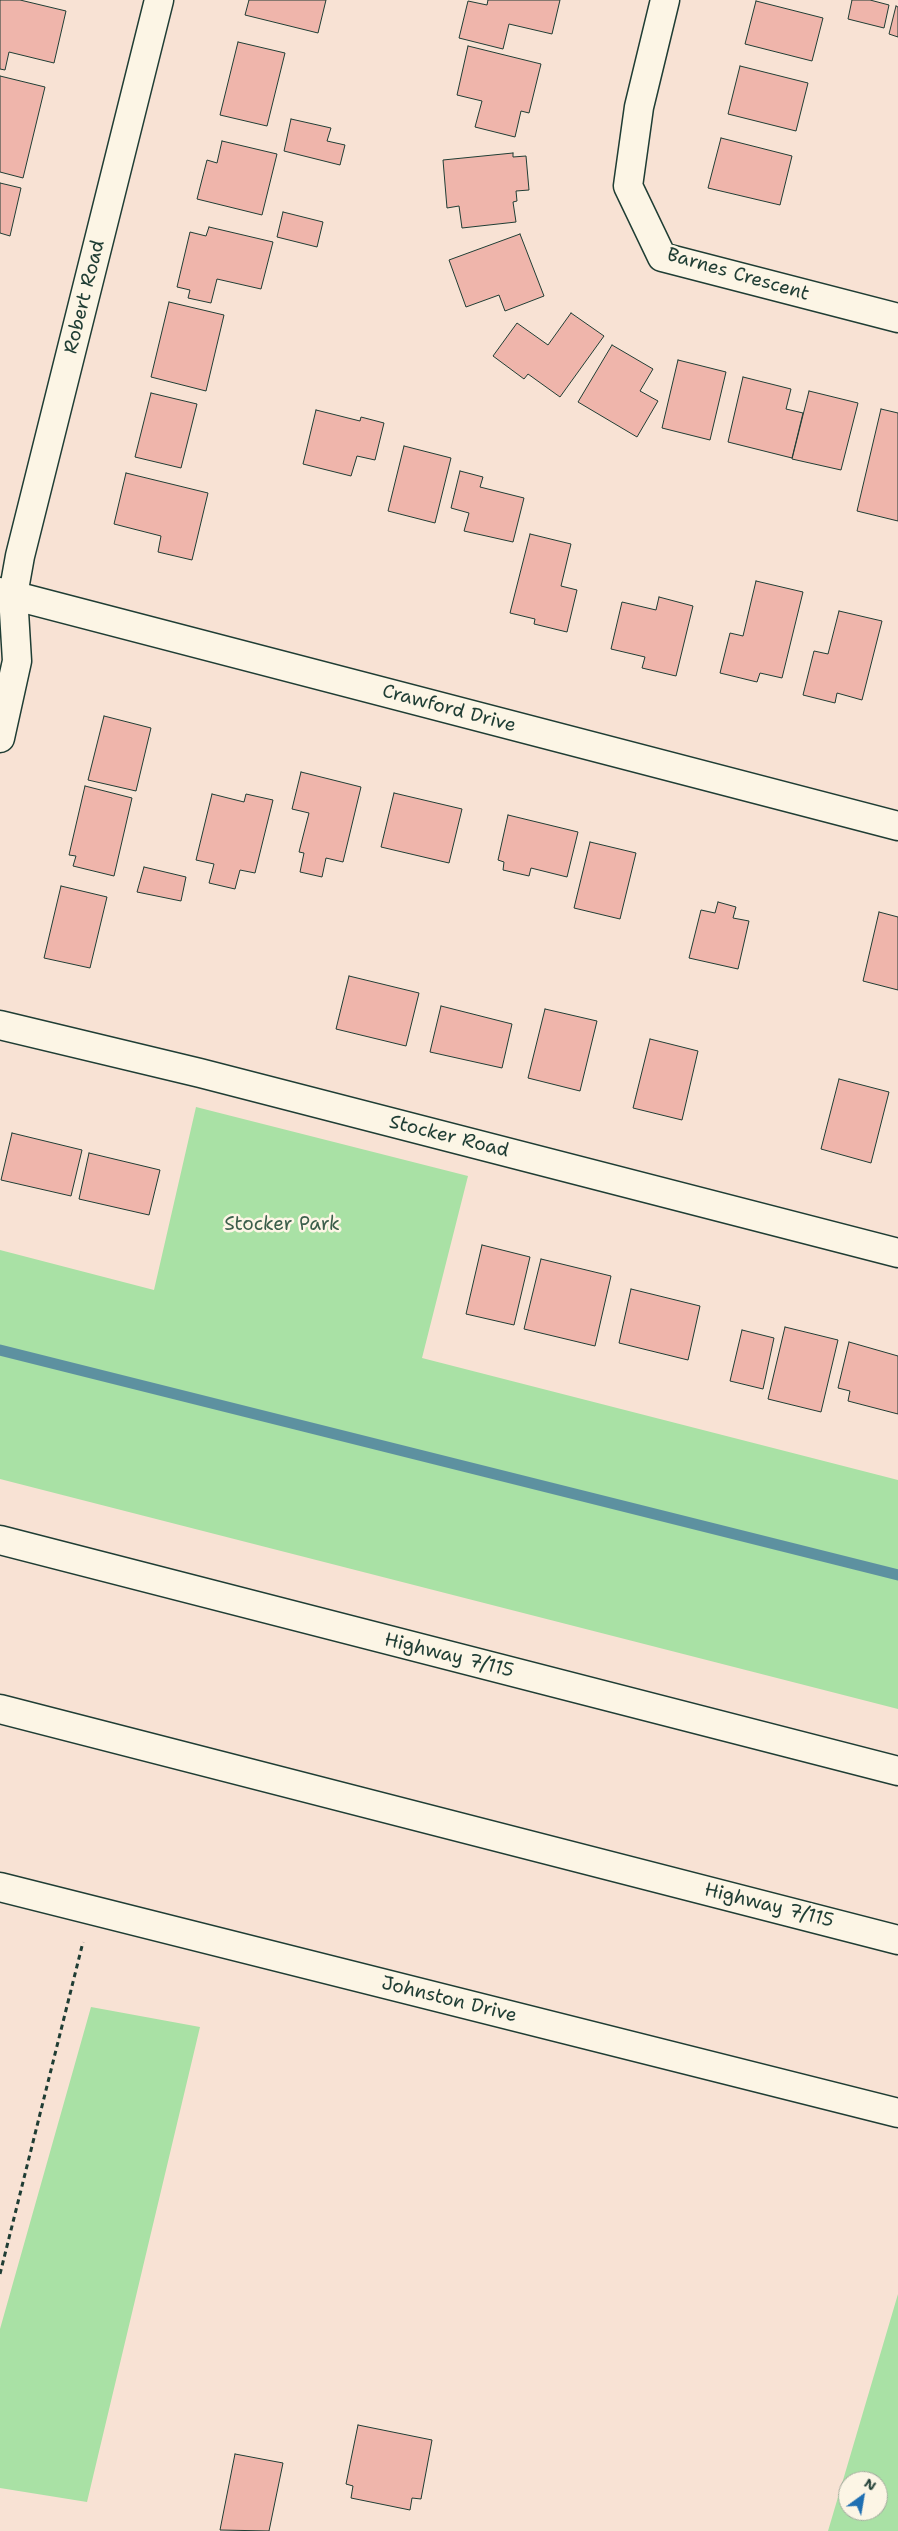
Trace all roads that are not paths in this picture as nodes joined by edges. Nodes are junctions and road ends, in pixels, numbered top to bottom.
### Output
1 (159, 0) edge
2 (665, 0) edge
3 (898, 318) edge
4 (6, 593) edge
5 (0, 738) edge
6 (898, 826) edge
7 (0, 1025) edge
8 (898, 1253) edge
9 (0, 1540) edge
10 (0, 1708) edge
11 (898, 1771) edge
12 (0, 1887) edge
13 (898, 1940) edge
14 (898, 2113) edge

1 - 4 main road, Robert Road
2 - 3 main road, Barnes Crescent
4 - 5 main road
4 - 6 main road, Crawford Drive
7 - 8 main road, Stocker Road
9 - 11 main road, Highway 7/115
10 - 13 main road, Highway 7/115
12 - 14 main road, Johnston Drive

